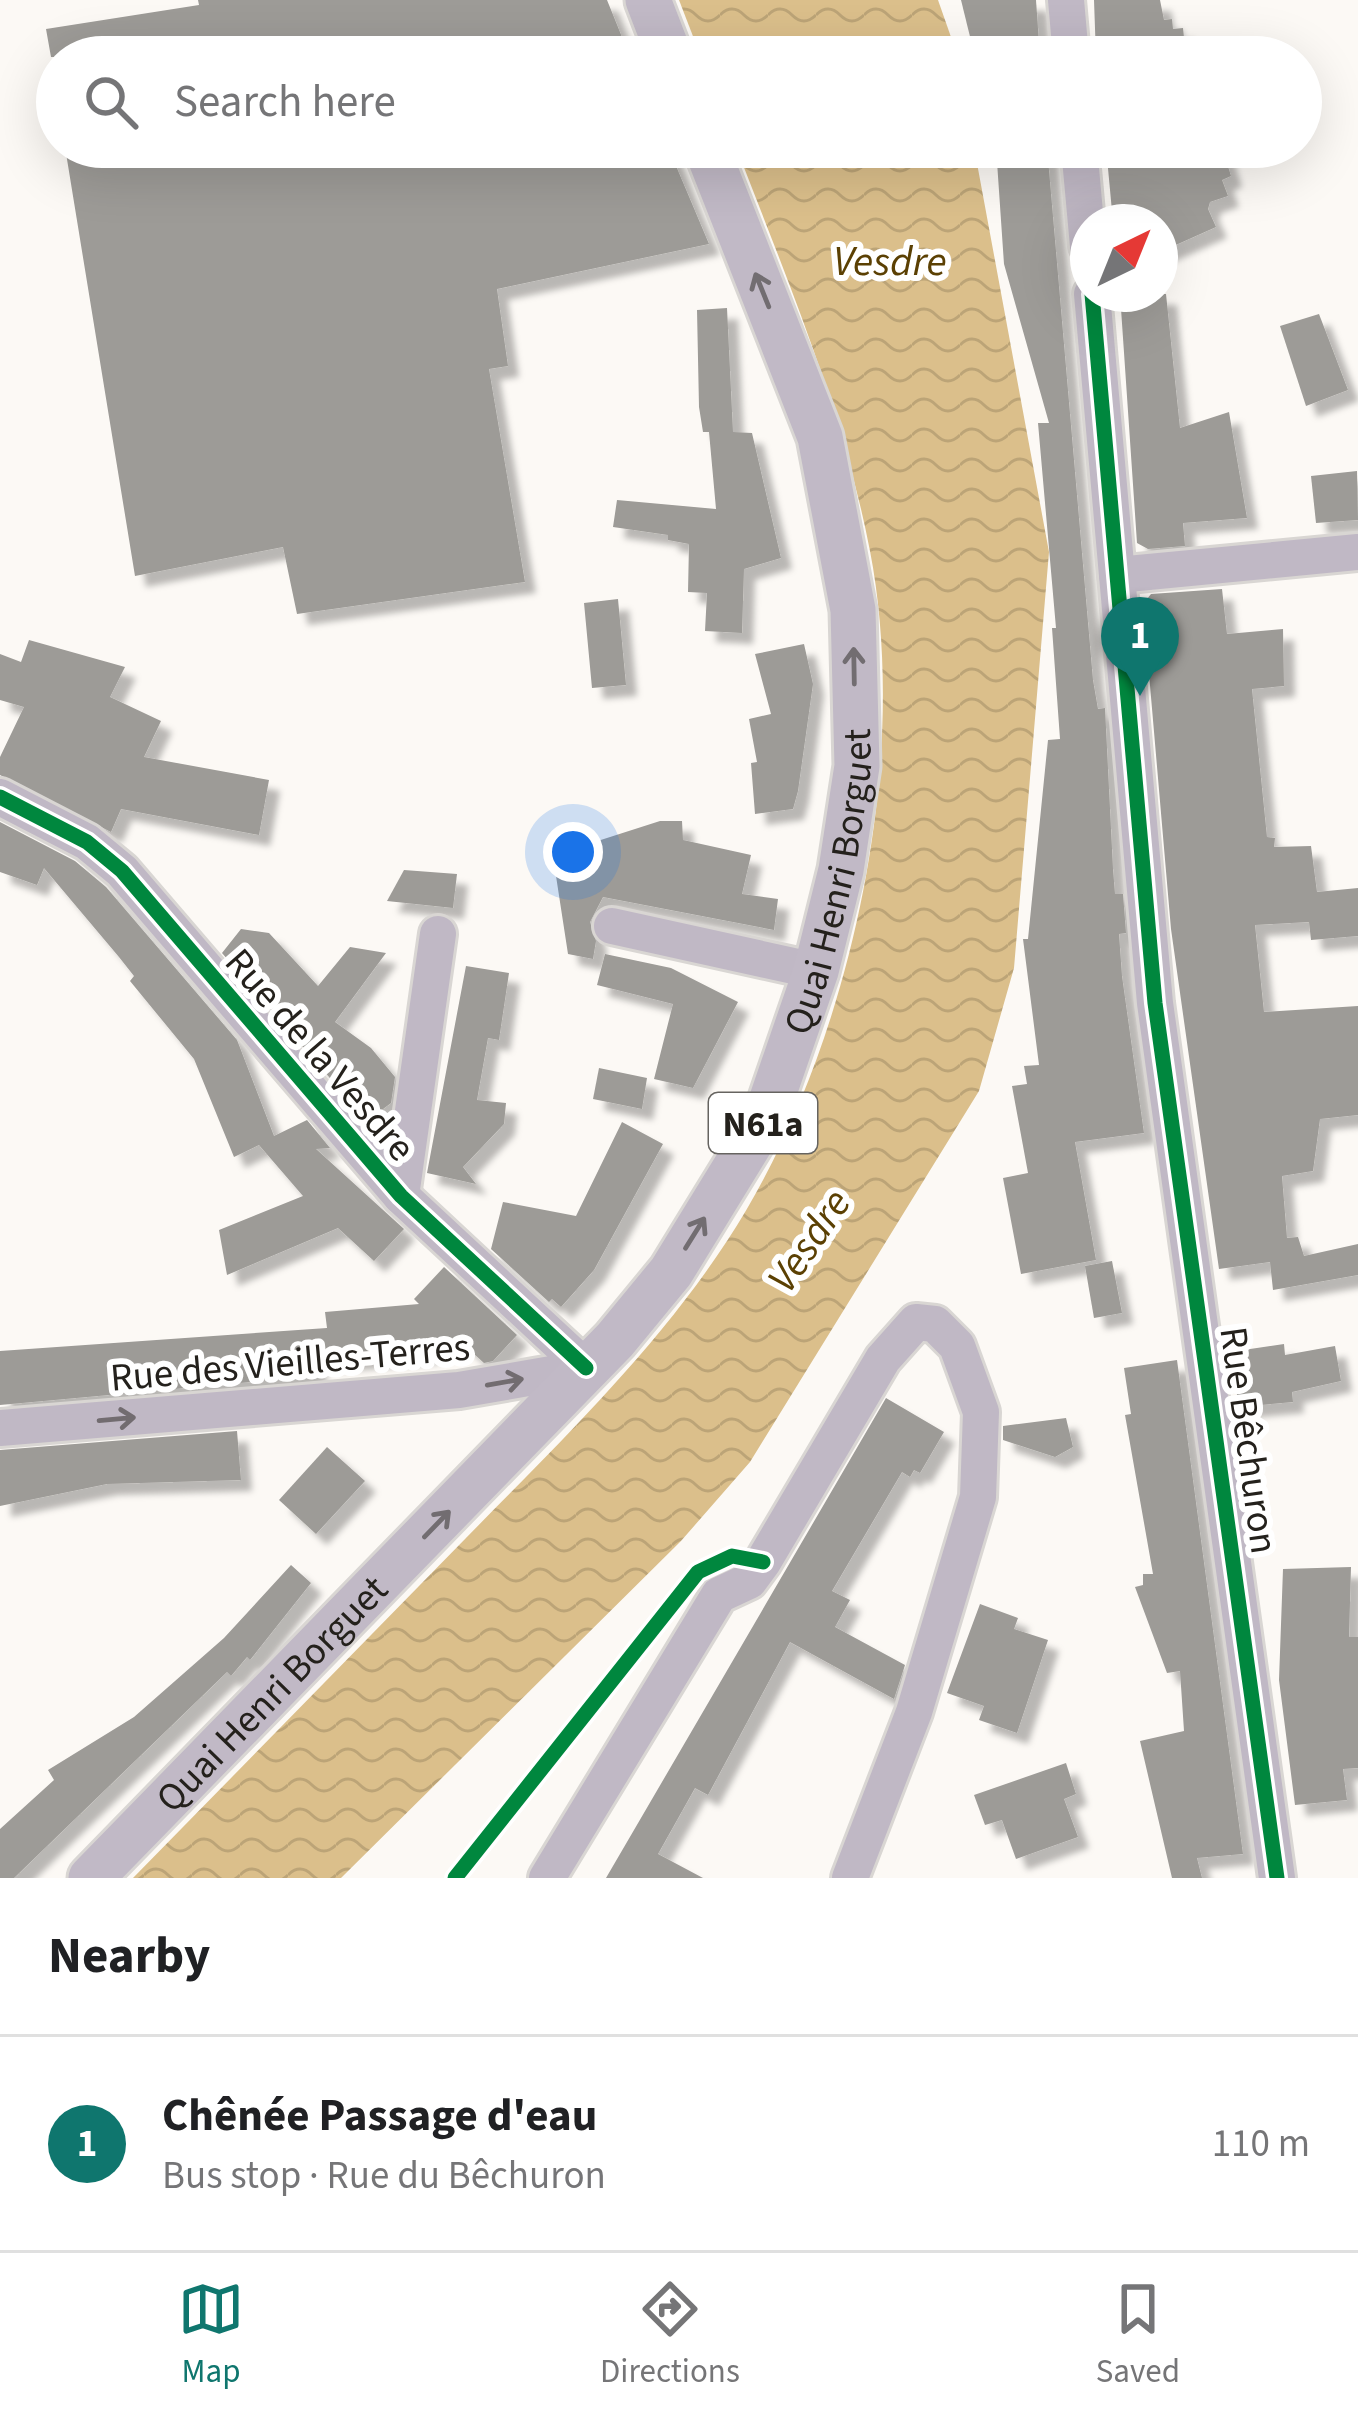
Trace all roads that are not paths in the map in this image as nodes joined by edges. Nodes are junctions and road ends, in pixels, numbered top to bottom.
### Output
1 (648, 0) edge
2 (1066, 0) edge
3 (662, 36) edge
4 (1069, 36) edge
5 (714, 168) edge
6 (1081, 168) edge
7 (1084, 204) edge
8 (1094, 312) edge
9 (1358, 552) edge
10 (1117, 575) junction
11 (0, 797) edge
12 (612, 926) dead end
13 (438, 934) dead end
14 (816, 971) junction
15 (401, 1196) junction
16 (586, 1368) junction
17 (0, 1428) edge
18 (91, 1878) edge
19 (547, 1878) edge
20 (850, 1878) edge
21 (1276, 1878) edge

1 - 3 main road
2 - 4 street
14 -> 5 main road, Quai Henri Borguet / N61a
6 - 7 street
8 - 10 street, Rue Bêchuron
9 - 10 street
10 - 21 street, Rue Bêchuron
11 - 15 street, Rue de la Vesdre
12 - 14 street
13 - 15 street
16 -> 14 main road, Quai Henri Borguet / N61a
15 - 16 street, Rue de la Vesdre
17 -> 16 street, Rue des Vieilles-Terres
18 -> 16 main road, Quai Henri Borguet / N61a
19 - 20 street

